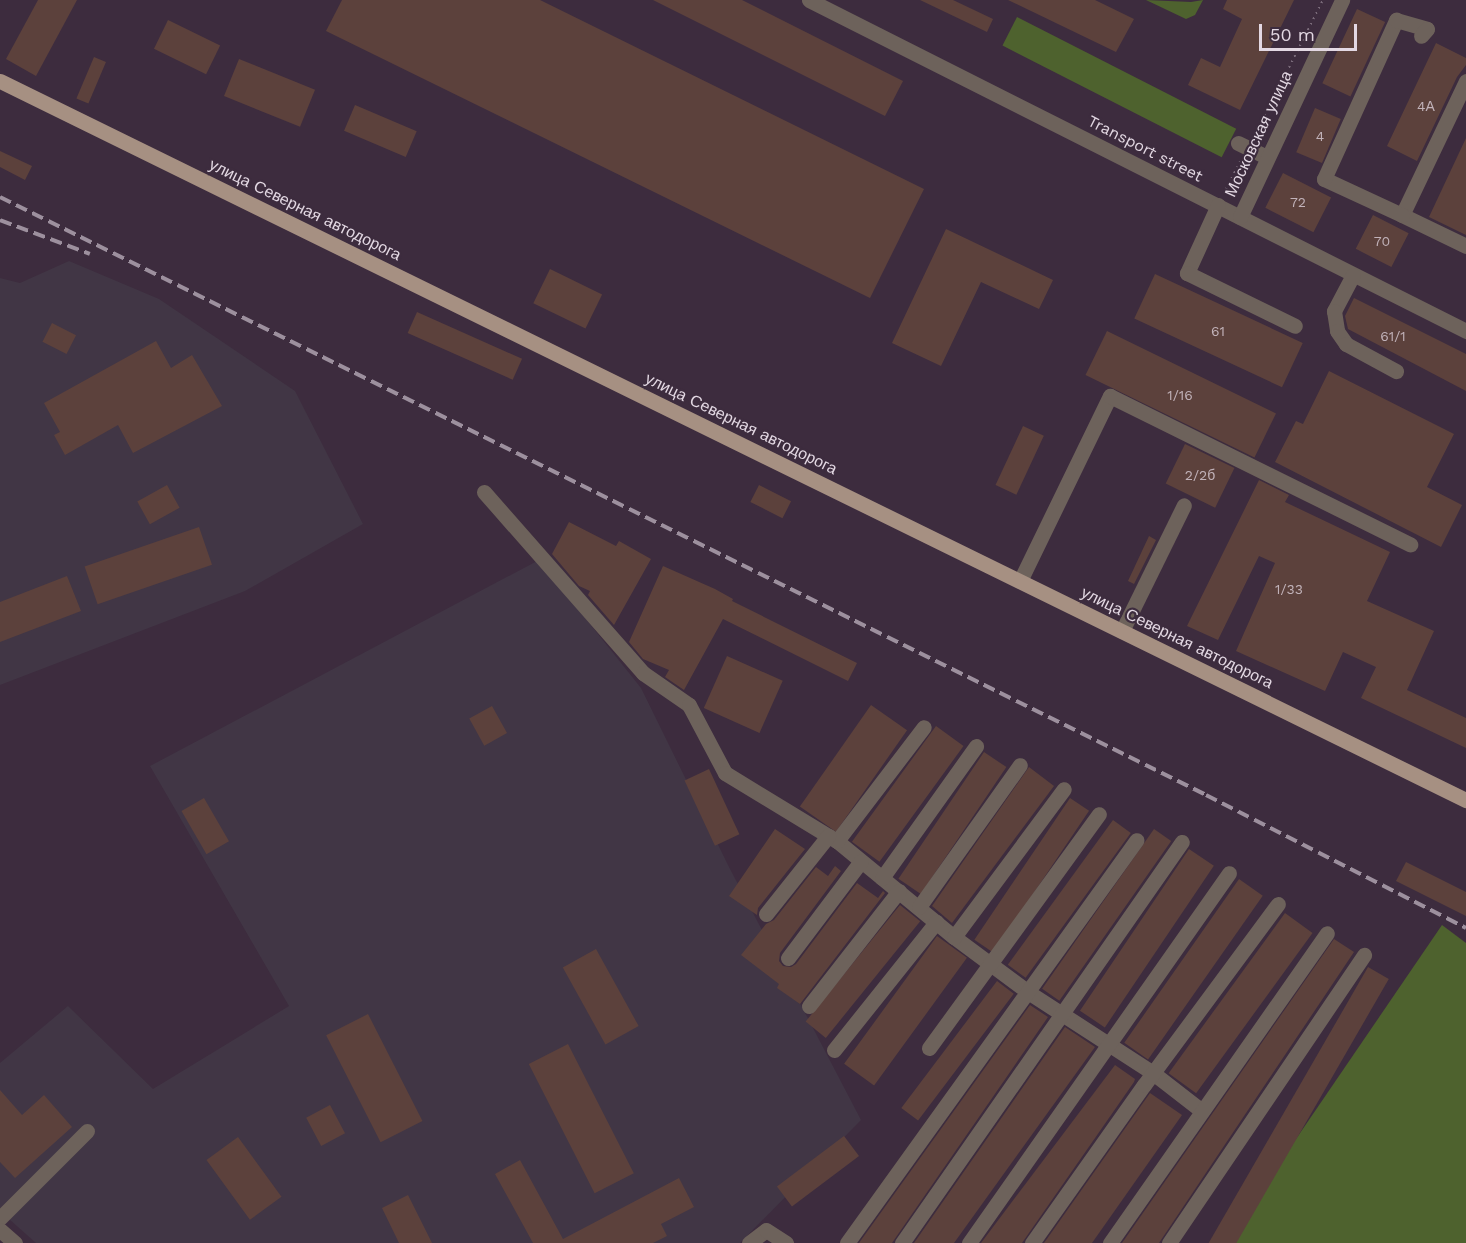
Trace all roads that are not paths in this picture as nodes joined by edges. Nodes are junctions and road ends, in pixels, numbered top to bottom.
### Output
1 (808, 0) edge
2 (1342, 0) edge
3 (1422, 36) dead end
4 (0, 81) edge
5 (1466, 81) edge
6 (1243, 146) road end
7 (1268, 157) junction
8 (1218, 206) junction
9 (1402, 215) junction
10 (1240, 217) junction
11 (1466, 246) edge
12 (1353, 275) junction
13 (1295, 326) dead end
14 (1466, 331) edge
15 (1396, 371) dead end
16 (484, 492) dead end
17 (1184, 505) dead end
18 (1410, 544) dead end
19 (1020, 580) junction
20 (1122, 631) junction
21 (924, 727) dead end
22 (976, 746) dead end
23 (1020, 765) dead end
24 (1064, 789) dead end
25 (1466, 800) edge
26 (1099, 814) dead end
27 (832, 839) junction
28 (1137, 840) dead end
29 (1182, 842) dead end
30 (861, 861) junction
31 (1229, 873) dead end
32 (882, 878) junction
33 (899, 891) junction
34 (1278, 904) dead end
35 (919, 907) junction
36 (765, 914) dead end
37 (936, 922) junction
38 (1328, 933) dead end
39 (954, 937) junction
40 (1364, 955) dead end
41 (788, 958) dead end
42 (990, 964) junction
43 (1028, 992) junction
44 (810, 1006) dead end
45 (1059, 1015) junction
46 (1108, 1044) junction
47 (929, 1048) dead end
48 (834, 1050) dead end
49 (1153, 1073) junction
50 (1202, 1112) junction
51 (87, 1131) dead end
52 (0, 1218) edge
53 (0, 1230) edge
54 (15, 1243) edge
55 (749, 1243) edge
56 (786, 1243) edge
57 (847, 1243) edge
58 (902, 1243) edge
59 (969, 1243) edge
60 (1032, 1243) edge
61 (1110, 1243) edge
62 (1169, 1243) edge

1 - 8 street, Transport street
2 - 7 street, Московская улица
3 - 9 street
4 - 19 main road, улица Северная автодорога
5 - 9 street
6 - 7 street
7 - 10 street, Московская улица
8 - 10 street, Transport street
8 - 13 street
9 - 11 street
10 - 12 street, Transport street
12 - 14 street, Transport street
12 - 15 street
16 - 27 street
17 - 20 street
18 - 19 street
19 - 20 main road, улица Северная автодорога
20 - 25 main road, улица Северная автодорога
21 - 27 street
22 - 32 street
23 - 35 street
24 - 39 street
26 - 42 street
27 - 30 street
27 - 36 street
28 - 43 street
29 - 45 street
30 - 32 street
30 - 41 street
31 - 46 street
32 - 33 street
33 - 35 street
33 - 44 street
34 - 49 street
35 - 37 street
37 - 39 street
37 - 48 street
38 - 50 street
39 - 42 street
40 - 62 street
42 - 43 street
42 - 47 street
43 - 45 street
43 - 57 street
45 - 46 street
45 - 58 street
46 - 49 street
46 - 59 street
49 - 50 street
49 - 60 street
50 - 61 street
51 - 52 street
53 - 54 street
55 - 56 street

